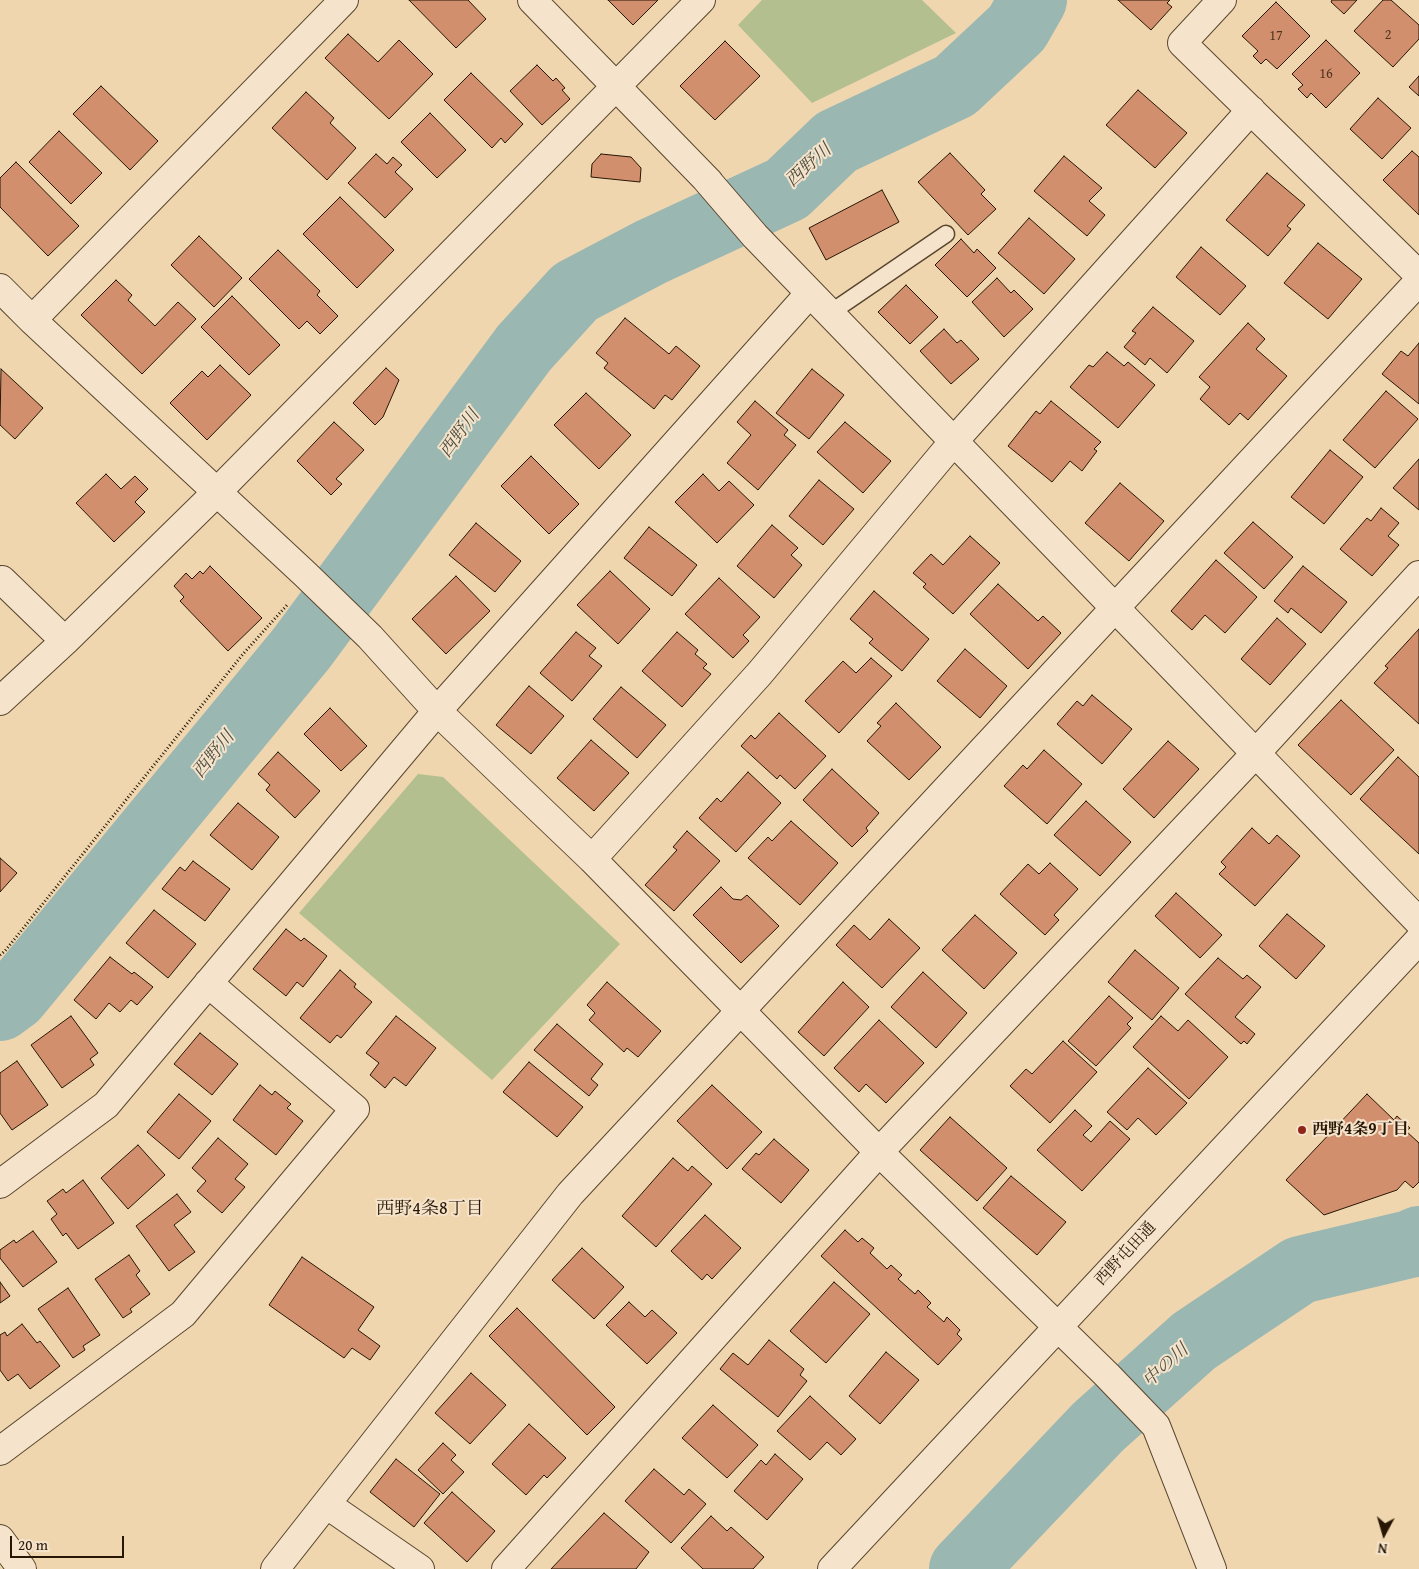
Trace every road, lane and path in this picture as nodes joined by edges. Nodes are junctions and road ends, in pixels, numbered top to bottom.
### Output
1 (344, 0) edge
2 (532, 0) edge
3 (701, 0) edge
4 (1222, 0) edge
5 (616, 87) junction
6 (1250, 110) junction
7 (946, 234) dead end
8 (1419, 275) edge
9 (1419, 281) edge
10 (0, 288) edge
11 (810, 293) junction
12 (830, 313) junction
13 (32, 320) junction
14 (954, 441) junction
15 (217, 492) junction
16 (1419, 575) edge
17 (2, 580) dead end
18 (290, 602) dead end
19 (1115, 608) junction
20 (65, 641) junction
21 (0, 702) edge
22 (437, 711) junction
23 (1256, 752) junction
24 (592, 858) junction
25 (1419, 922) edge
26 (1419, 940) edge
27 (0, 955) edge
28 (208, 983) junction
29 (740, 1009) junction
30 (879, 1152) junction
31 (0, 1184) edge
32 (1057, 1328) junction
33 (0, 1451) edge
34 (326, 1504) junction
35 (0, 1538) edge
36 (22, 1569) edge
37 (275, 1569) edge
38 (420, 1569) edge
39 (506, 1569) edge
40 (832, 1569) edge
41 (1212, 1569) edge

1 - 13 street
2 - 5 street
3 - 5 street
4 - 6 street
5 - 11 street
5 - 15 street
6 - 8 street
6 - 14 street
7 - 12 lane
9 - 19 street
10 - 13 street
11 - 12 street
11 - 22 street
12 - 14 street
13 - 15 street
14 - 19 street
14 - 24 street
15 - 20 street
15 - 22 street
16 - 23 street
17 - 20 street
18 - 27 path
19 - 23 street
19 - 29 street
20 - 21 street
22 - 24 street
22 - 28 street
23 - 25 street
23 - 30 street
24 - 29 street
26 - 32 street, 西野屯田通
28 - 31 street
28 - 33 street
29 - 30 street
29 - 34 street
30 - 32 street
30 - 39 street
32 - 40 street, 西野屯田通
32 - 41 street
34 - 37 street
34 - 38 street
35 - 36 street

